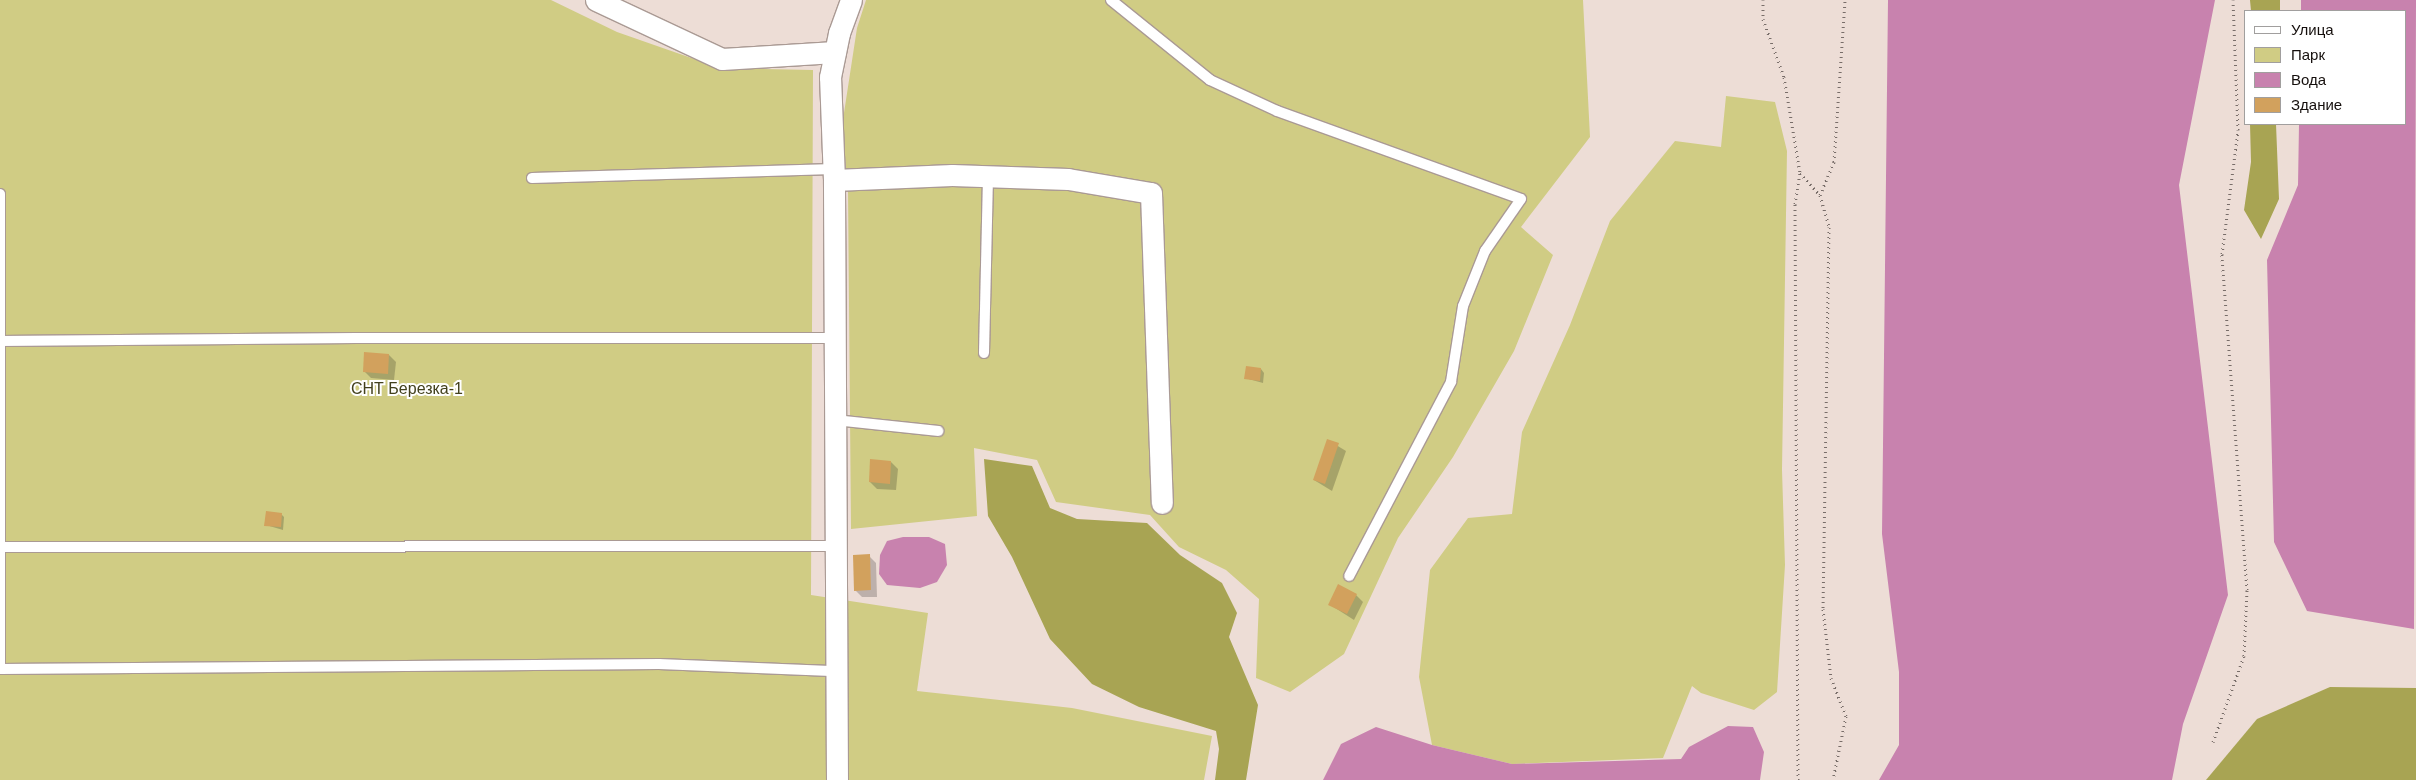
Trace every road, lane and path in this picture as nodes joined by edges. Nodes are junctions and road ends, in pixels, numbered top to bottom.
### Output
1 (596, 0) edge
2 (850, 0) edge
3 (1111, 0) edge
4 (1763, 0) edge
5 (1845, 0) edge
6 (2233, 0) edge
7 (835, 52) junction
8 (1800, 173) junction
9 (834, 174) junction
10 (988, 176) junction
11 (532, 178) dead end
12 (0, 194) edge
13 (1820, 195) junction
14 (835, 338) junction
15 (0, 341) edge
16 (984, 353) dead end
17 (835, 420) junction
18 (938, 431) dead end
19 (1162, 502) dead end
20 (835, 546) junction
21 (0, 547) edge
22 (1349, 576) dead end
23 (837, 671) junction
24 (2213, 742) dead end
25 (837, 780) edge
26 (1798, 780) edge
27 (1832, 780) edge

1 - 7 street
2 - 7 street
3 - 22 lane
4 - 8 path
5 - 13 path
6 - 24 path
7 - 9 street
8 - 13 path
8 - 26 path
9 - 10 street
9 - 11 lane
9 - 14 street
10 - 16 lane
10 - 19 street
12 - 15 lane
13 - 27 path
14 - 15 lane
14 - 17 street
15 - 21 lane
17 - 18 lane
17 - 20 street
20 - 21 lane
20 - 23 street
21 - 23 lane
23 - 25 street

